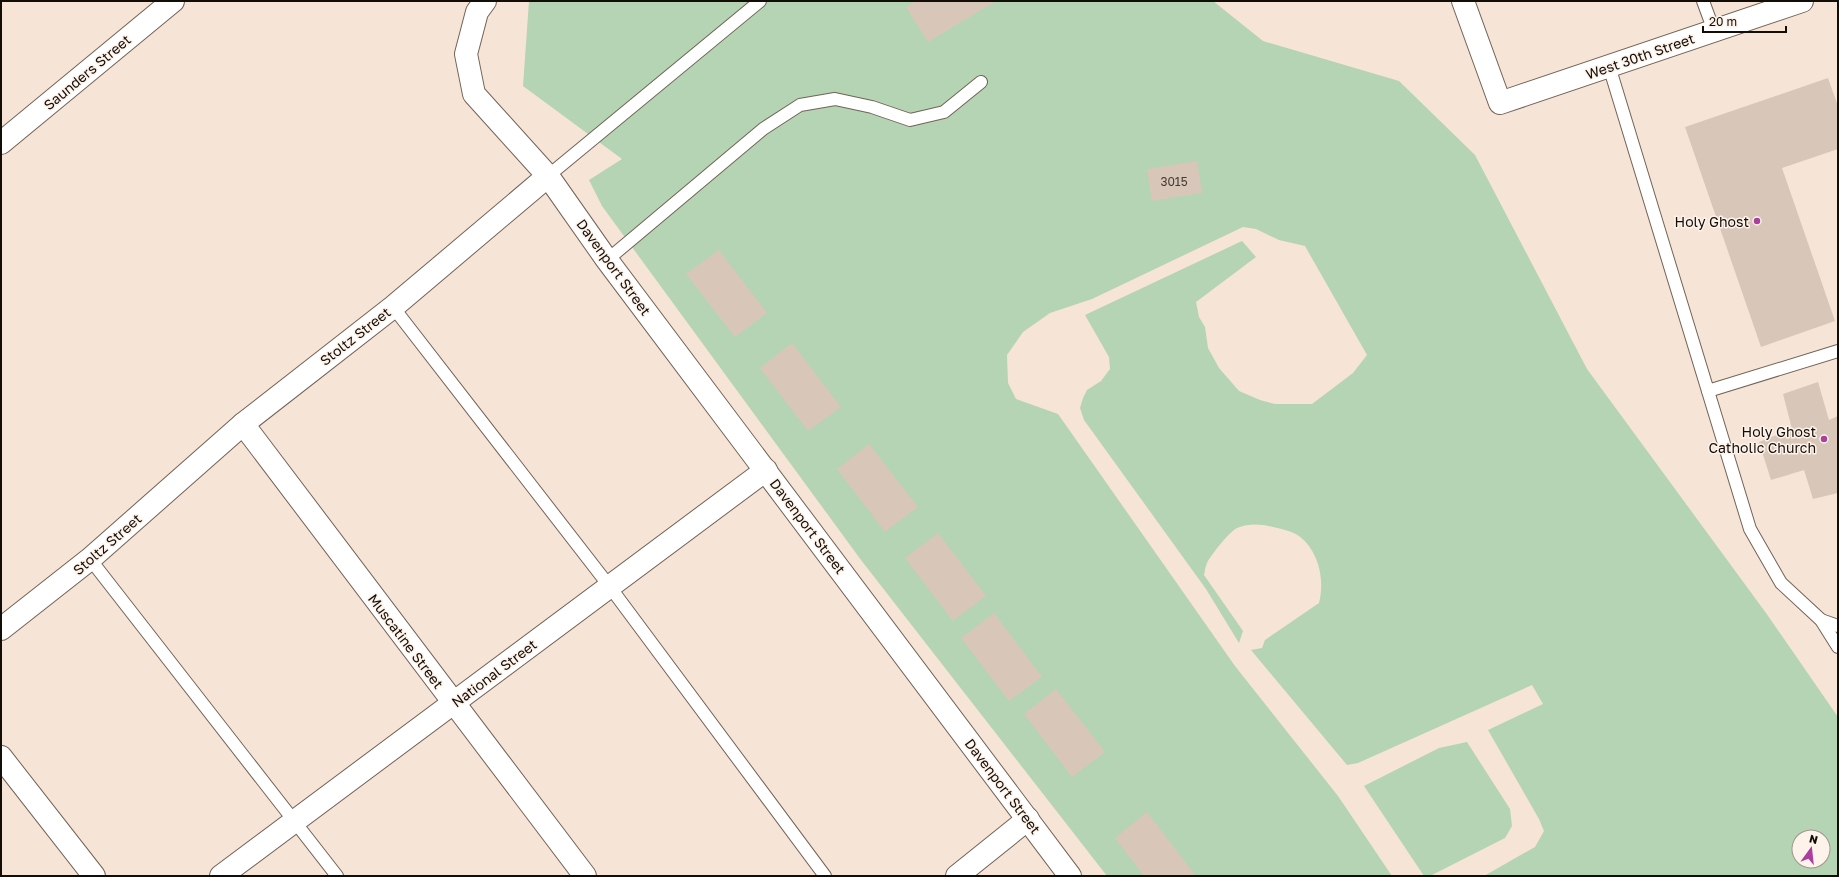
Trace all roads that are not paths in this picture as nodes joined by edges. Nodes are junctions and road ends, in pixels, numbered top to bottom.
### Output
1 (173, 1) edge
2 (485, 1) edge
3 (760, 1) edge
4 (1463, 1) edge
5 (1703, 1) edge
6 (1802, 1) edge
7 (1714, 31) junction
8 (1609, 66) junction
9 (981, 82) dead end
10 (1, 143) edge
11 (548, 176) junction
12 (607, 260) junction
13 (393, 307) junction
14 (1838, 351) edge
15 (1708, 391) junction
16 (243, 424) junction
17 (766, 470) junction
18 (90, 559) junction
19 (610, 588) junction
20 (1821, 620) junction
21 (1838, 626) edge
22 (1, 629) edge
23 (1838, 647) edge
24 (453, 703) junction
25 (1, 757) edge
26 (1028, 819) junction
27 (296, 821) junction
28 (94, 876) edge
29 (221, 876) edge
30 (337, 876) edge
31 (585, 876) edge
32 (825, 876) edge
33 (957, 876) edge
34 (1070, 876) edge

1 - 10 street, Saunders Street
2 - 11 street
3 - 11 lane
4 - 8 street, West 30th Street
5 - 7 lane
6 - 7 street, West 30th Street
7 - 8 street, West 30th Street
8 - 15 lane
9 - 12 lane
11 - 12 street, Davenport Street
11 - 13 street, Stoltz Street
12 - 17 street, Davenport Street
13 - 16 street, Stoltz Street
13 - 19 lane
14 - 15 lane
15 - 20 lane
16 - 18 street, Stoltz Street
16 - 24 street, Muscatine Street
17 - 19 street, National Street
17 - 26 street, Davenport Street
18 - 22 street, Stoltz Street
18 - 27 lane
19 - 24 street, National Street
19 - 32 lane
20 - 21 lane
20 - 23 lane
24 - 27 street, National Street
24 - 31 street, Muscatine Street
25 - 28 street
26 - 33 street
26 - 34 street, Davenport Street
27 - 29 street, National Street
27 - 30 lane

